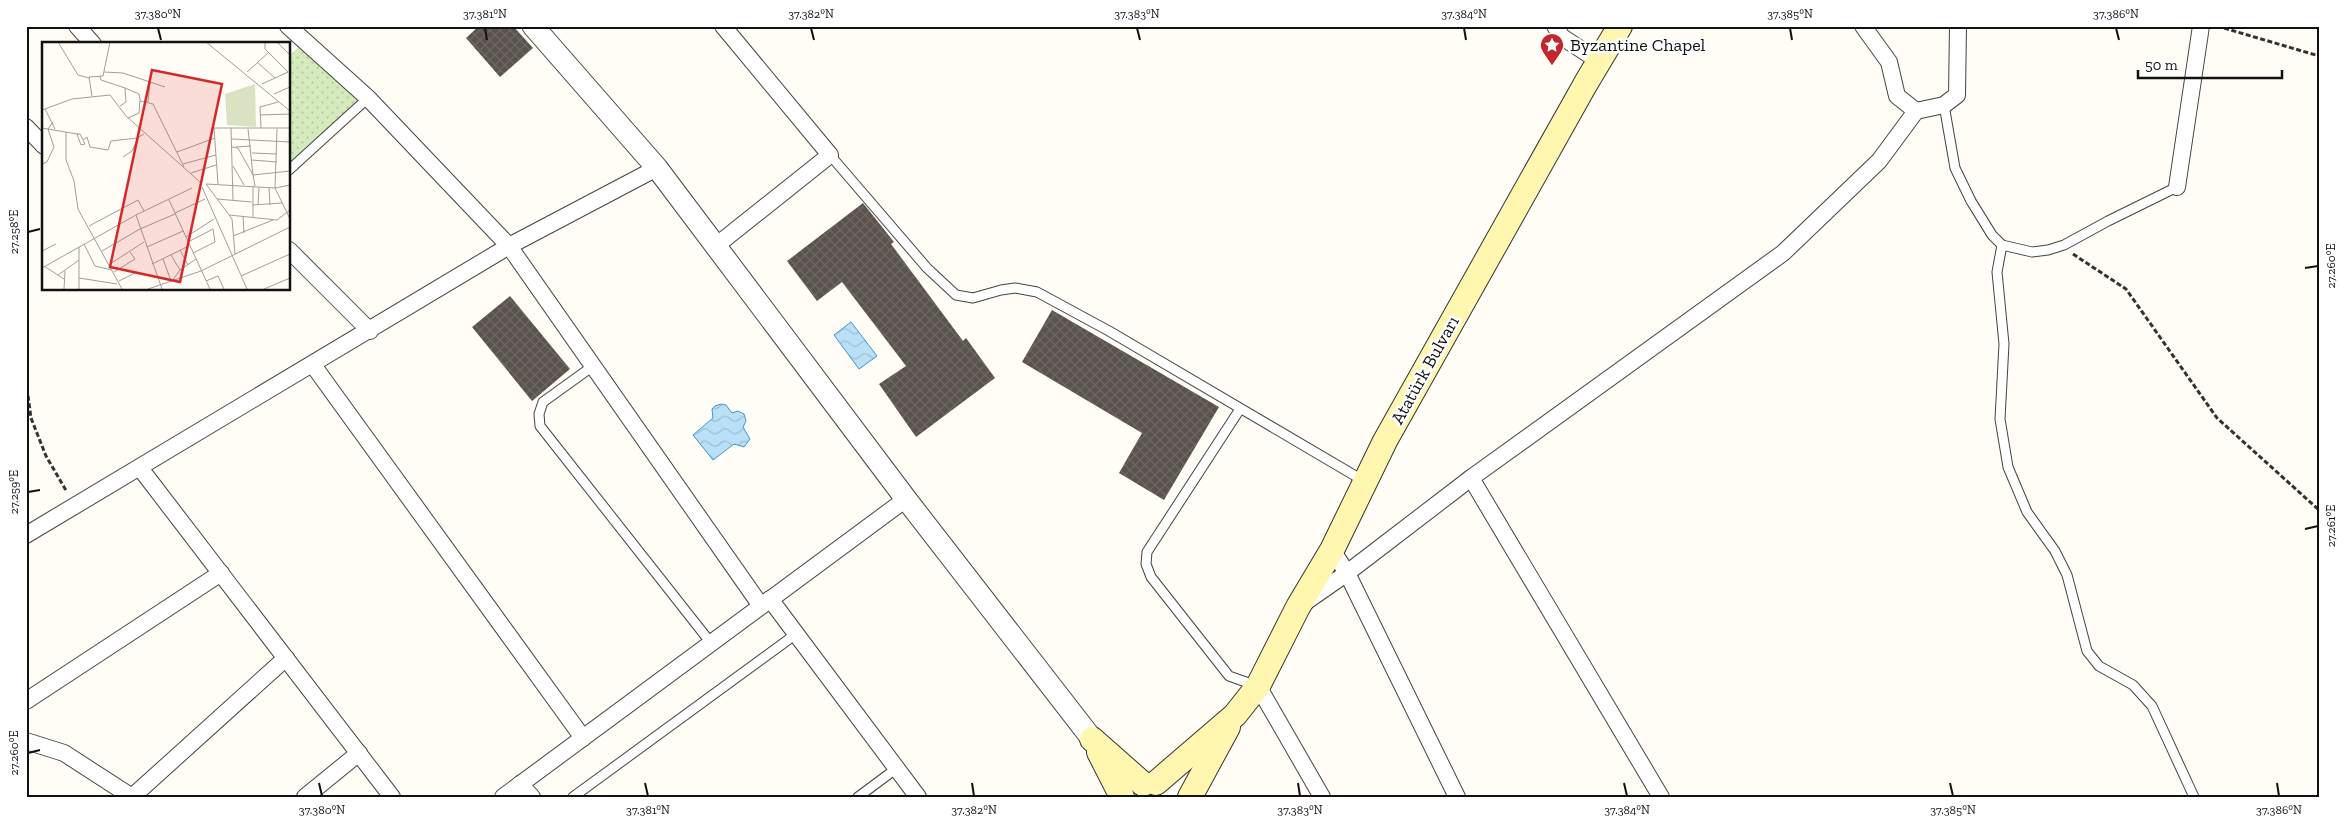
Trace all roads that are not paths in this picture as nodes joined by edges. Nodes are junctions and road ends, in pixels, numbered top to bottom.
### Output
1 (77, 26) edge
2 (533, 26) edge
3 (723, 26) edge
4 (1555, 26) edge
5 (1620, 26) edge
6 (1863, 26) edge
7 (2201, 26) edge
8 (1961, 27) edge
9 (291, 35) edge
10 (91, 42) edge
11 (1599, 61) junction
12 (368, 98) junction
13 (1944, 105) junction
14 (1916, 111) junction
15 (26, 127) edge
16 (42, 144) edge
17 (830, 156) junction
18 (657, 168) junction
19 (290, 169) edge
20 (2177, 187) joint
21 (716, 245) junction
22 (2002, 245) junction
23 (509, 246) junction
24 (290, 251) edge
25 (370, 331) junction
26 (313, 365) junction
27 (593, 366) junction
28 (1240, 409) junction
29 (140, 468) junction
30 (1471, 478) junction
31 (1365, 482) junction
32 (906, 499) junction
33 (26, 536) edge
34 (1332, 550) junction
35 (221, 573) junction
36 (1347, 573) junction
37 (766, 603) junction
38 (1298, 607) junction
39 (796, 634) junction
40 (711, 643) junction
41 (286, 658) junction
42 (1258, 686) junction
43 (26, 701) edge
44 (1235, 715) junction
45 (582, 738) junction
46 (1092, 739) junction
47 (26, 741) edge
48 (359, 753) junction
49 (897, 768) junction
50 (520, 784) junction
51 (1142, 788) edge
52 (132, 797) edge
53 (305, 797) edge
54 (392, 797) edge
55 (503, 797) edge
56 (532, 797) edge
57 (573, 797) edge
58 (858, 797) edge
59 (918, 797) edge
60 (1122, 797) edge
61 (1177, 797) edge
62 (1190, 797) edge
63 (1322, 797) edge
64 (1457, 797) edge
65 (1661, 797) edge
66 (2194, 797) edge

1 - 10 street
2 - 18 street
3 - 17 street
4 - 11 street
5 - 11 main road, Atatürk Bulvarı
6 - 14 street
7 - 20 street
8 - 13 street
9 - 12 street
11 - 31 main road, Atatürk Bulvarı
12 - 19 lane
12 - 23 street
13 - 14 street
13 - 22 lane
14 - 30 street
15 - 16 street
17 - 21 street
17 - 28 lane
18 - 21 street
18 - 23 street
20 - 22 lane
21 - 32 street
22 - 66 lane
23 - 25 street
23 - 27 street
24 - 25 street
25 - 26 street
26 - 29 street
26 - 45 street
27 - 37 street
27 - 40 lane
28 - 31 lane
28 - 42 lane
29 - 33 street
29 - 35 street
30 - 36 street
30 - 65 street
31 - 34 main road, Atatürk Bulvarı
32 - 37 street
32 - 46 street
34 - 36 street
34 - 38 main road, Atatürk Bulvarı
35 - 41 street
35 - 43 street
36 - 38 street
36 - 64 street
37 - 39 street
37 - 40 street
38 - 42 main road, Atatürk Bulvarı
39 - 49 street
39 - 57 lane
40 - 45 street
41 - 48 street
41 - 52 street
42 - 44 main road, Atatürk Bulvarı
42 - 63 street
44 - 51 main road, Atatürk Bulvarı
44 - 62 main road, Atatürk Bulvarı
45 - 50 street
46 - 51 main road
46 - 60 main road
47 - 52 street
48 - 53 street
48 - 54 street
49 - 58 lane
49 - 59 street
50 - 55 street
50 - 56 street
51 - 61 main road

